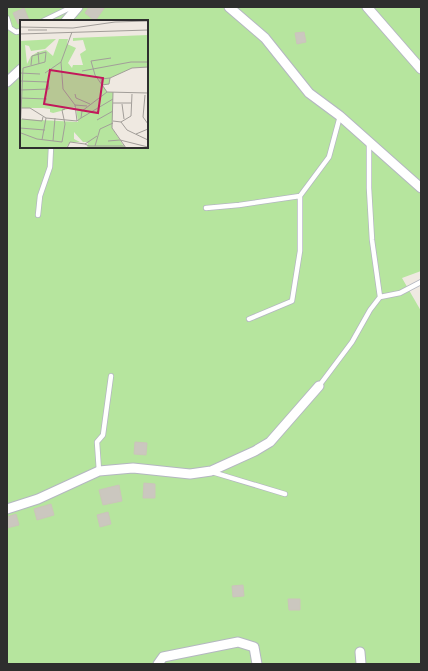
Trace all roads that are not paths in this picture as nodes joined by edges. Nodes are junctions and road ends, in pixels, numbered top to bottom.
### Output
1 (72, 7) edge
2 (78, 7) edge
3 (228, 7) edge
4 (367, 7) edge
5 (7, 18) edge
6 (45, 20) edge
7 (67, 20) edge
8 (20, 31) edge
9 (421, 69) edge
10 (20, 71) edge
11 (7, 82) edge
12 (340, 116) junction
13 (369, 142) junction
14 (51, 148) edge
15 (421, 188) edge
16 (300, 196) junction
17 (206, 208) dead end
18 (38, 215) dead end
19 (421, 282) edge
20 (380, 297) junction
21 (249, 319) dead end
22 (111, 376) dead end
23 (319, 386) joint
24 (99, 470) junction
25 (211, 471) junction
26 (285, 494) dead end
27 (7, 509) edge
28 (360, 652) dead end
29 (158, 664) edge
30 (257, 664) edge
31 (362, 664) edge

1 - 6 lane
2 - 7 street
3 - 12 street
4 - 9 street
5 - 8 lane
10 - 11 street
12 - 13 street
12 - 16 lane
13 - 15 street
13 - 20 lane
14 - 18 lane
16 - 17 lane
16 - 21 lane
19 - 20 lane
20 - 23 lane
22 - 24 lane
23 - 25 street
24 - 25 street
24 - 27 street
25 - 26 lane
28 - 31 street
29 - 30 street

